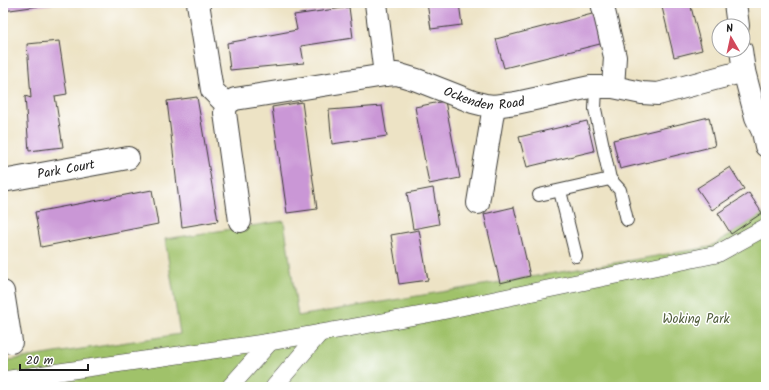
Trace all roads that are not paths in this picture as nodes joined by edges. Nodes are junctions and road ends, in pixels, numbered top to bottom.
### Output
1 (198, 3) edge
2 (376, 3) edge
3 (602, 3) edge
4 (735, 3) edge
5 (737, 18) edge
6 (742, 60) edge
7 (385, 74) junction
8 (604, 87) junction
9 (226, 104) junction
10 (494, 106) junction
11 (766, 146) edge
12 (128, 158) dead end
13 (610, 179) junction
14 (3, 181) edge
15 (560, 191) junction
16 (539, 195) dead end
17 (478, 203) dead end
18 (627, 220) dead end
19 (240, 221) dead end
20 (766, 227) edge
21 (576, 256) dead end
22 (3, 292) edge
23 (320, 333) junction
24 (11, 342) dead end
25 (270, 342) junction
26 (3, 380) edge
27 (230, 387) edge
28 (274, 387) edge

1 - 9 street
2 - 7 street
3 - 8 street
4 - 5 street
6 - 8 street, Ockenden Road
6 - 11 street
7 - 9 street, Ockenden Road
7 - 10 street, Ockenden Road
8 - 10 street, Ockenden Road
8 - 13 lane
9 - 19 street
10 - 17 street
12 - 14 street, Park Court
13 - 15 lane
13 - 18 lane
15 - 16 lane
15 - 21 lane
20 - 23 street
22 - 24 street
23 - 25 street
23 - 28 street
25 - 26 street
25 - 27 street

